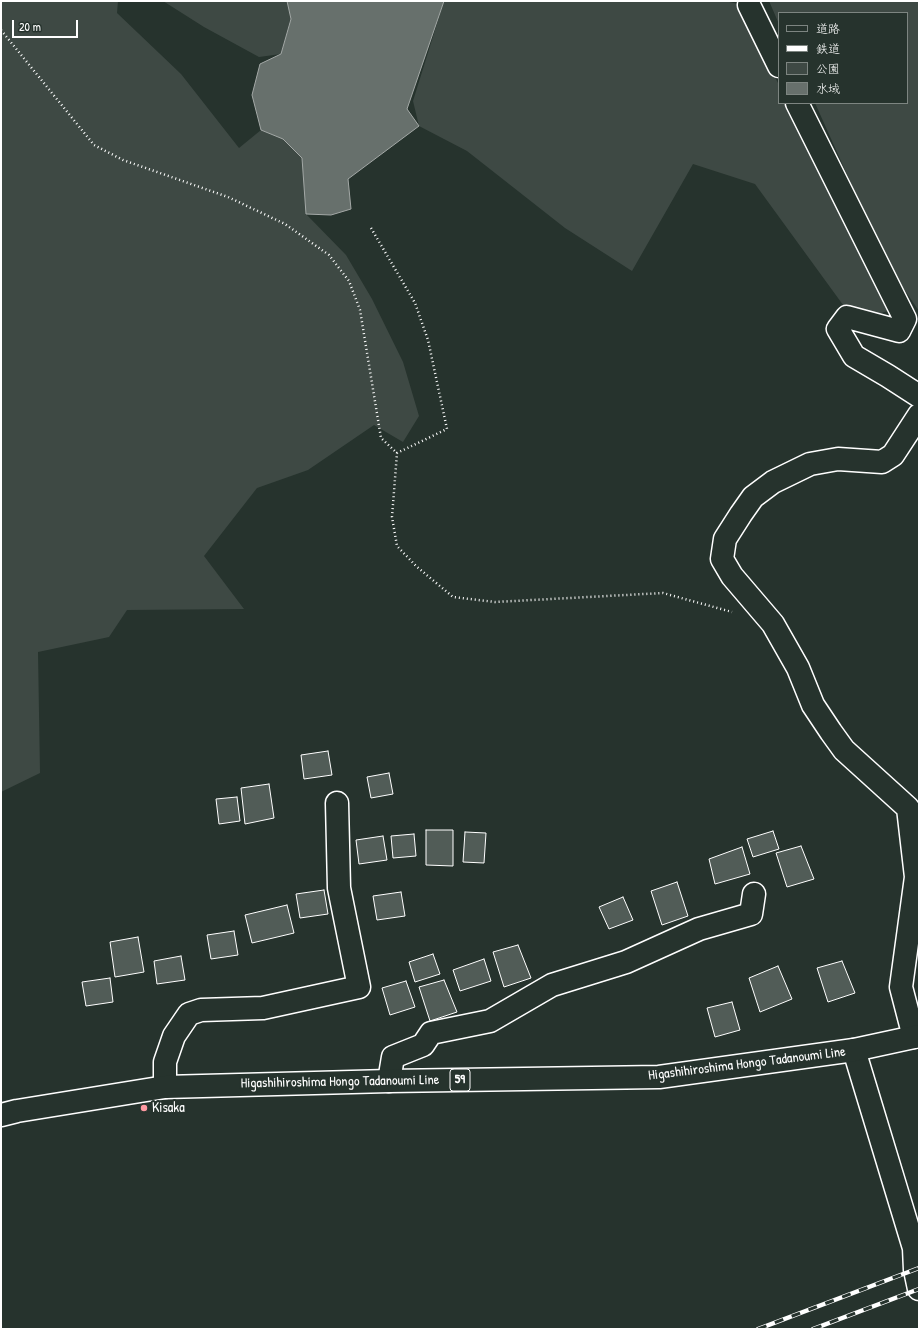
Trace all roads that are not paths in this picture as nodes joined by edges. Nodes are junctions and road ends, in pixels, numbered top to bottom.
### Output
1 (749, 5) dead end
2 (778, 64) edge
3 (798, 104) edge
4 (919, 396) edge
5 (919, 415) edge
6 (337, 803) dead end
7 (754, 894) dead end
8 (916, 1037) edge
9 (854, 1050) junction
10 (389, 1081) junction
11 (165, 1087) junction
12 (1, 1115) edge
13 (919, 1289) edge

1 - 2 street
3 - 4 street
5 - 8 street
6 - 11 street
7 - 10 street
8 - 9 street, Higashihiroshima Hongo Tadanoumi Line / 59
9 - 10 street, Higashihiroshima Hongo Tadanoumi Line / 59
9 - 13 street
10 - 11 street, Higashihiroshima Hongo Tadanoumi Line / 59
11 - 12 street, Higashihiroshima Hongo Tadanoumi Line / 59

